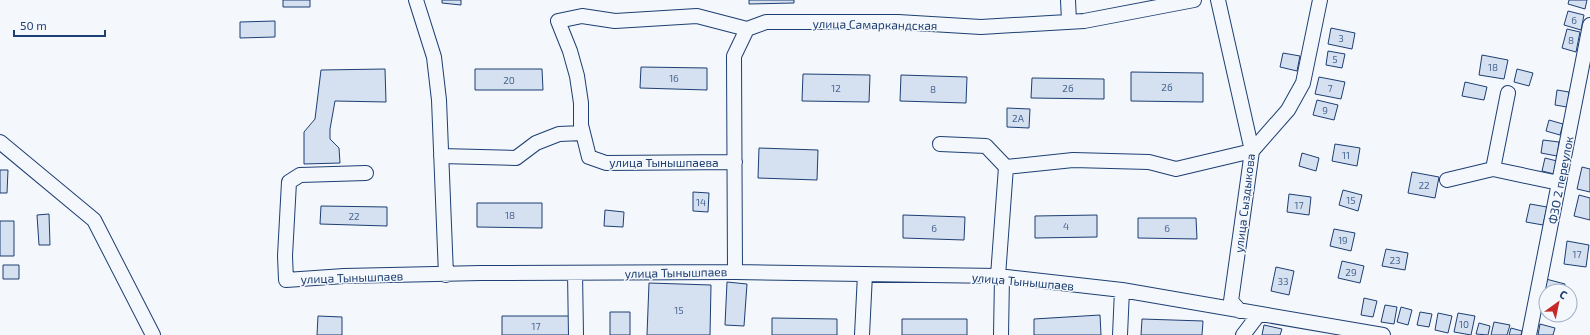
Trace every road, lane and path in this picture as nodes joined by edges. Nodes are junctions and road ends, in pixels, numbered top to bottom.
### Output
1 (416, 0) edge
2 (1068, 0) edge
3 (1194, 0) edge
4 (1218, 0) edge
5 (1320, 0) edge
6 (1069, 21) junction
7 (1590, 25) edge
8 (747, 29) junction
9 (1508, 93) dead end
10 (583, 133) junction
11 (0, 142) edge
12 (940, 144) dead end
13 (1252, 151) junction
14 (441, 156) junction
15 (735, 162) junction
16 (1006, 167) junction
17 (1493, 169) junction
18 (366, 173) dead end
19 (1447, 180) dead end
20 (1559, 183) junction
21 (735, 272) junction
22 (575, 273) junction
23 (446, 274) junction
24 (865, 274) junction
25 (1000, 277) junction
26 (1122, 290) junction
27 (1240, 311) junction
28 (1259, 314) junction
29 (153, 335) edge
30 (576, 335) edge
31 (862, 335) edge
32 (1001, 335) edge
33 (1120, 335) edge
34 (1243, 335) edge
35 (1383, 335) edge
36 (1529, 335) edge

1 - 14 street
2 - 6 street
3 - 6 street, улица Самаркандская
4 - 13 street, улица Сыздыкова
5 - 13 street
6 - 8 street, улица Самаркандская
7 - 20 street, ФЗО 2 переулок
8 - 10 street, улица Тынышпаева
8 - 15 street, улица Тынышпаева
9 - 17 street
10 - 14 street
10 - 15 street, улица Тынышпаева
11 - 29 street
12 - 16 street
13 - 16 street
13 - 27 street, улица Сыздыкова
14 - 23 street
15 - 21 street, улица Тынышпаева
16 - 25 street
17 - 19 street
17 - 20 street
18 - 23 street, улица Тынышпаев
20 - 36 street, ФЗО 2 переулок
21 - 22 street, улица Тынышпаев
21 - 24 street, улица Тынышпаев
22 - 23 street, улица Тынышпаев
22 - 30 street
24 - 25 street, улица Тынышпаев
24 - 31 street
25 - 26 street, улица Тынышпаев
25 - 32 street
26 - 27 street, улица Тынышпаев
26 - 33 street
27 - 28 street, улица Тынышпаев
28 - 34 street
28 - 35 street, улица Тынышпаев

